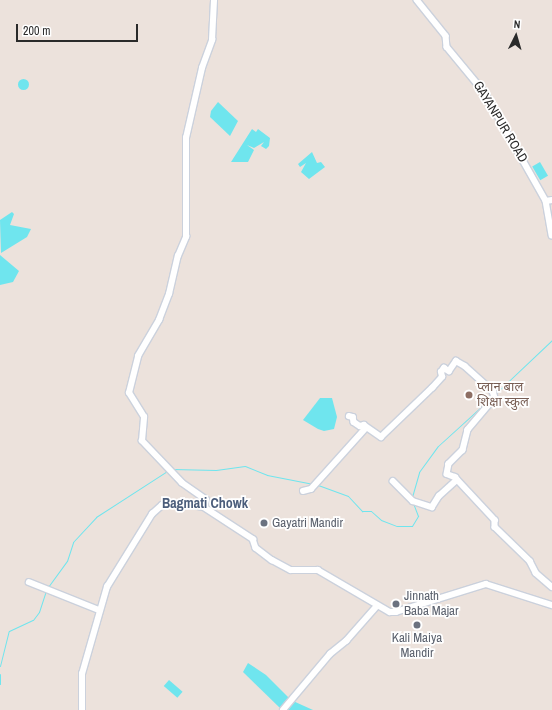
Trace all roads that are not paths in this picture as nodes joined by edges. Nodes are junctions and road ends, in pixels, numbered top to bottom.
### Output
1 (214, 0) edge
2 (417, 0) edge
3 (552, 200) edge
4 (546, 201) junction
5 (552, 235) edge
6 (349, 416) dead end
7 (366, 428) junction
8 (457, 480) junction
9 (393, 481) dead end
10 (303, 491) dead end
11 (204, 507) junction
12 (29, 582) dead end
13 (552, 587) edge
14 (552, 605) edge
15 (377, 606) junction
16 (99, 610) junction
17 (80, 709) edge
18 (283, 710) edge

1 - 11 street
2 - 4 street, GAYANPUR ROAD
3 - 4 street
4 - 5 street, GAYANPUR ROAD
6 - 7 street
7 - 8 street
7 - 10 street
8 - 9 street
8 - 13 street
11 - 15 street
11 - 16 street
12 - 16 street
14 - 15 street
15 - 18 street
16 - 17 street

